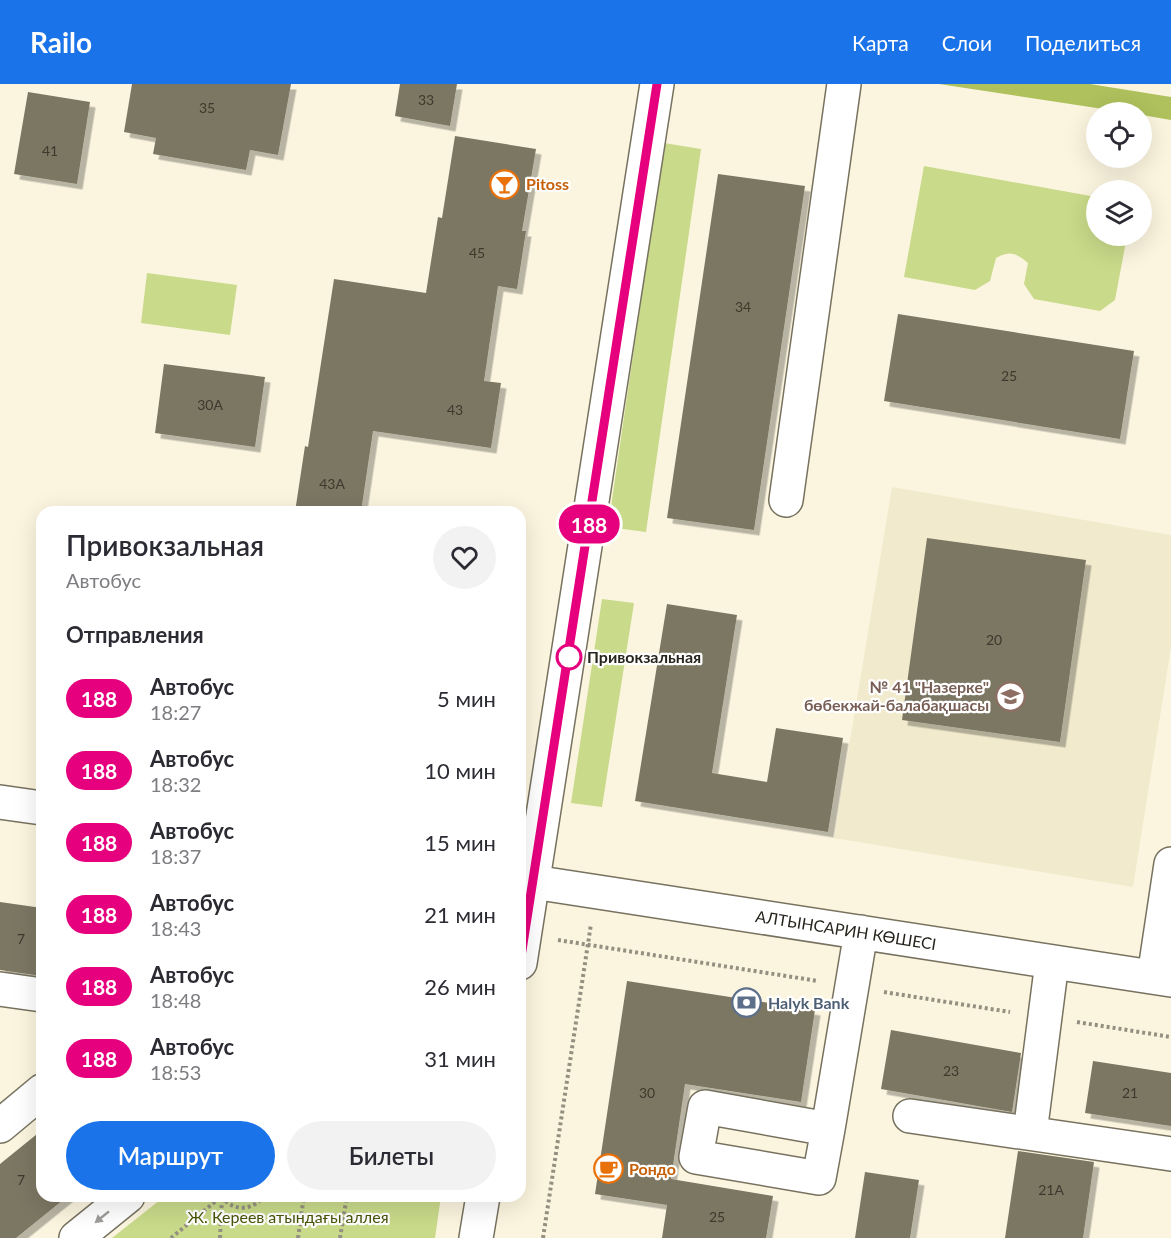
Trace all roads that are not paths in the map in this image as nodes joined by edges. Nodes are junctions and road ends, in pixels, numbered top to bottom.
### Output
1 (657, 84) edge
2 (844, 84) edge
3 (786, 500) dead end
4 (0, 802) edge
5 (36, 807) edge
6 (1171, 864) edge
7 (527, 881) edge
8 (861, 932) junction
9 (1052, 962) junction
10 (1162, 979) edge
11 (0, 989) edge
12 (36, 994) edge
13 (36, 1096) edge
14 (910, 1116) dead end
15 (0, 1126) edge
16 (828, 1129) dead end
17 (1030, 1133) junction
18 (1171, 1154) edge
19 (121, 1202) edge
20 (482, 1202) edge
21 (76, 1238) edge
22 (476, 1238) edge

1 - 7 street
2 - 3 street
4 - 5 street
6 - 10 street
7 - 8 street, АЛТЫНСАРИН КӨШЕСІ
8 - 9 street, АЛТЫНСАРИН КӨШЕСІ
8 - 16 street
9 - 10 street, АЛТЫНСАРИН КӨШЕСІ
9 - 17 street
11 - 12 street
13 - 15 street
14 - 17 street
17 - 18 street
19 -> 21 street
20 - 22 street

